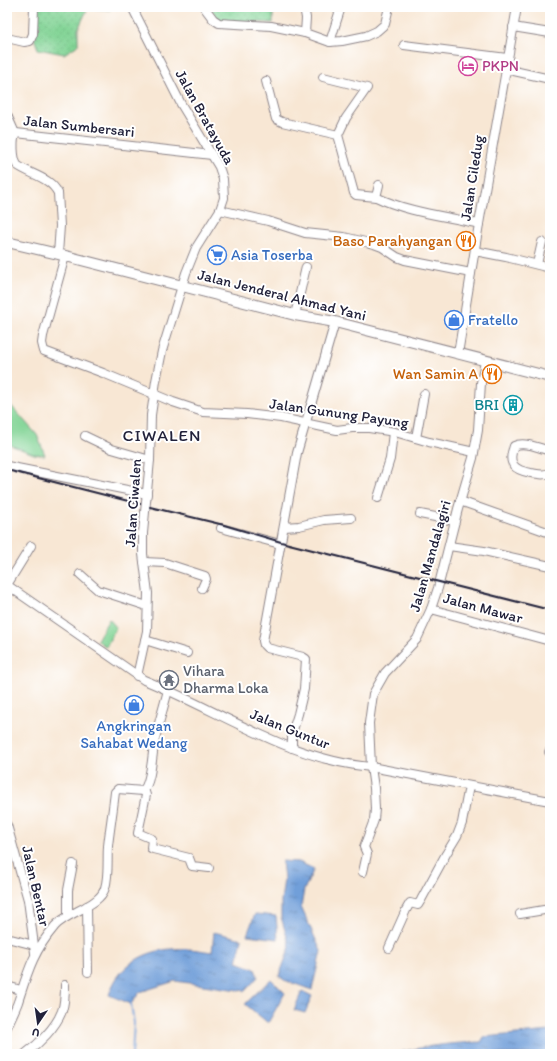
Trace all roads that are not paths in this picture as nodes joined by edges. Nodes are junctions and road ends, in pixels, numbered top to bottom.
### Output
1 (34, 7) edge
2 (132, 7) edge
3 (204, 7) edge
4 (304, 7) edge
5 (341, 7) edge
6 (389, 7) edge
7 (517, 7) edge
8 (513, 27) junction
9 (305, 33) junction
10 (550, 33) edge
11 (7, 38) edge
12 (330, 42) junction
13 (404, 45) dead end
14 (507, 58) junction
15 (505, 69) junction
16 (323, 77) dead end
17 (550, 79) edge
18 (266, 81) dead end
19 (7, 115) edge
20 (15, 133) junction
21 (338, 135) junction
22 (212, 155) junction
23 (379, 185) dead end
24 (376, 197) junction
25 (220, 210) junction
26 (479, 224) junction
27 (7, 242) edge
28 (542, 242) dead end
29 (475, 251) junction
30 (62, 255) junction
31 (537, 264) junction
32 (306, 267) dead end
33 (550, 268) edge
34 (471, 273) junction
35 (182, 286) junction
36 (295, 315) junction
37 (335, 322) junction
38 (458, 354) junction
39 (485, 361) junction
40 (550, 378) edge
41 (154, 394) junction
42 (424, 394) dead end
43 (305, 423) junction
44 (393, 432) junction
45 (85, 436) dead end
46 (416, 438) junction
47 (550, 451) edge
48 (474, 452) junction
49 (150, 460) junction
50 (7, 466) edge
51 (550, 473) edge
52 (146, 494) junction
53 (378, 498) dead end
54 (460, 501) junction
55 (420, 514) dead end
56 (351, 518) dead end
57 (455, 521) junction
58 (284, 527) junction
59 (221, 528) dead end
60 (550, 533) edge
61 (280, 543) junction
62 (31, 546) dead end
63 (449, 546) junction
64 (144, 562) junction
65 (550, 566) edge
66 (80, 574) dead end
67 (8, 587) edge
68 (202, 588) dead end
69 (147, 606) junction
70 (431, 609) junction
71 (145, 640) junction
72 (550, 640) edge
73 (187, 653) dead end
74 (137, 676) junction
75 (168, 690) junction
76 (292, 748) junction
77 (371, 767) junction
78 (469, 786) junction
79 (144, 789) junction
80 (550, 800) edge
81 (7, 825) edge
82 (72, 864) dead end
83 (209, 868) dead end
84 (363, 872) dead end
85 (87, 906) junction
86 (550, 909) edge
87 (520, 914) dead end
88 (68, 915) junction
89 (7, 938) edge
90 (389, 948) dead end
91 (35, 949) junction
92 (88, 972) dead end
93 (65, 985) dead end
94 (7, 986) edge
95 (21, 990) junction
96 (7, 1027) edge
97 (25, 1054) edge

1 - 11 street
2 - 22 street, Jalan Bratayuda
3 - 9 street
4 - 9 street
5 - 12 street
6 - 12 street
7 - 8 street, Jalan Ciledug
8 - 10 street
8 - 14 street, Jalan Ciledug
9 - 12 street
13 - 14 street
14 - 15 street, Jalan Ciledug
15 - 17 street
15 - 26 street, Jalan Ciledug
16 - 21 street
18 - 21 street
19 - 20 street
20 - 22 street, Jalan Sumbersari
20 - 30 street, Jalan Sumbersari
21 - 24 street
22 - 25 street, Jalan Bratayuda
23 - 24 street
24 - 26 street
25 - 34 street
25 - 35 street, Jalan Bratayuda
26 - 29 street, Jalan Ciledug
27 - 30 main road, Jalan Jenderal Ahmad Yani
28 - 31 street
29 - 31 street
29 - 34 street, Jalan Ciledug
30 - 35 main road, Jalan Jenderal Ahmad Yani
30 - 41 street, Jalan Gunung Payung
31 - 33 street
32 - 36 street
34 - 38 street, Jalan Ciledug
35 - 36 main road, Jalan Jenderal Ahmad Yani
35 - 41 street, Jalan Ciwalen
36 - 37 main road, Jalan Jenderal Ahmad Yani
37 - 38 main road, Jalan Jenderal Ahmad Yani
37 - 43 street
38 - 39 main road, Jalan Jenderal Ahmad Yani
39 - 40 main road, Jalan Jenderal Ahmad Yani
39 - 48 street, Jalan Mandalagiri
41 - 43 street, Jalan Gunung Payung
41 - 49 street, Jalan Ciwalen
42 - 46 street
43 - 44 street, Jalan Gunung Payung
43 - 58 street
44 - 46 street, Jalan Gunung Payung
44 - 53 street
45 - 49 street
46 - 48 street, Jalan Gunung Payung
47 - 51 street
48 - 54 street, Jalan Mandalagiri
49 - 52 street, Jalan Ciwalen
50 - 52 street
52 - 64 street, Jalan Ciwalen
54 - 57 street, Jalan Mandalagiri
54 - 60 street
55 - 57 street
56 - 58 street
57 - 63 street, Jalan Mandalagiri
58 - 61 street
59 - 61 street
61 - 76 street
62 - 67 street
63 - 65 street
63 - 70 street, Jalan Mandalagiri
64 - 68 street
64 - 69 street, Jalan Ciwalen
66 - 69 street
67 - 74 street, Jalan Guntur
69 - 71 street, Jalan Ciwalen
70 - 72 street, Jalan Mawar
70 - 77 street, Jalan Mandalagiri
71 - 73 street
71 - 74 street, Jalan Ciwalen
74 - 75 street, Jalan Guntur
75 - 76 street, Jalan Guntur
75 - 79 street
76 - 77 street, Jalan Guntur
77 - 78 street, Jalan Guntur
77 - 84 street, Jalan Mandalagiri
78 - 80 street, Jalan Guntur
78 - 90 street
79 - 83 street
79 - 85 street
81 - 91 street, Jalan Bentar
82 - 88 street
85 - 88 street
85 - 92 street
86 - 87 street
88 - 91 street
89 - 91 street
91 - 95 street
93 - 97 street
94 - 95 street
95 - 96 street

